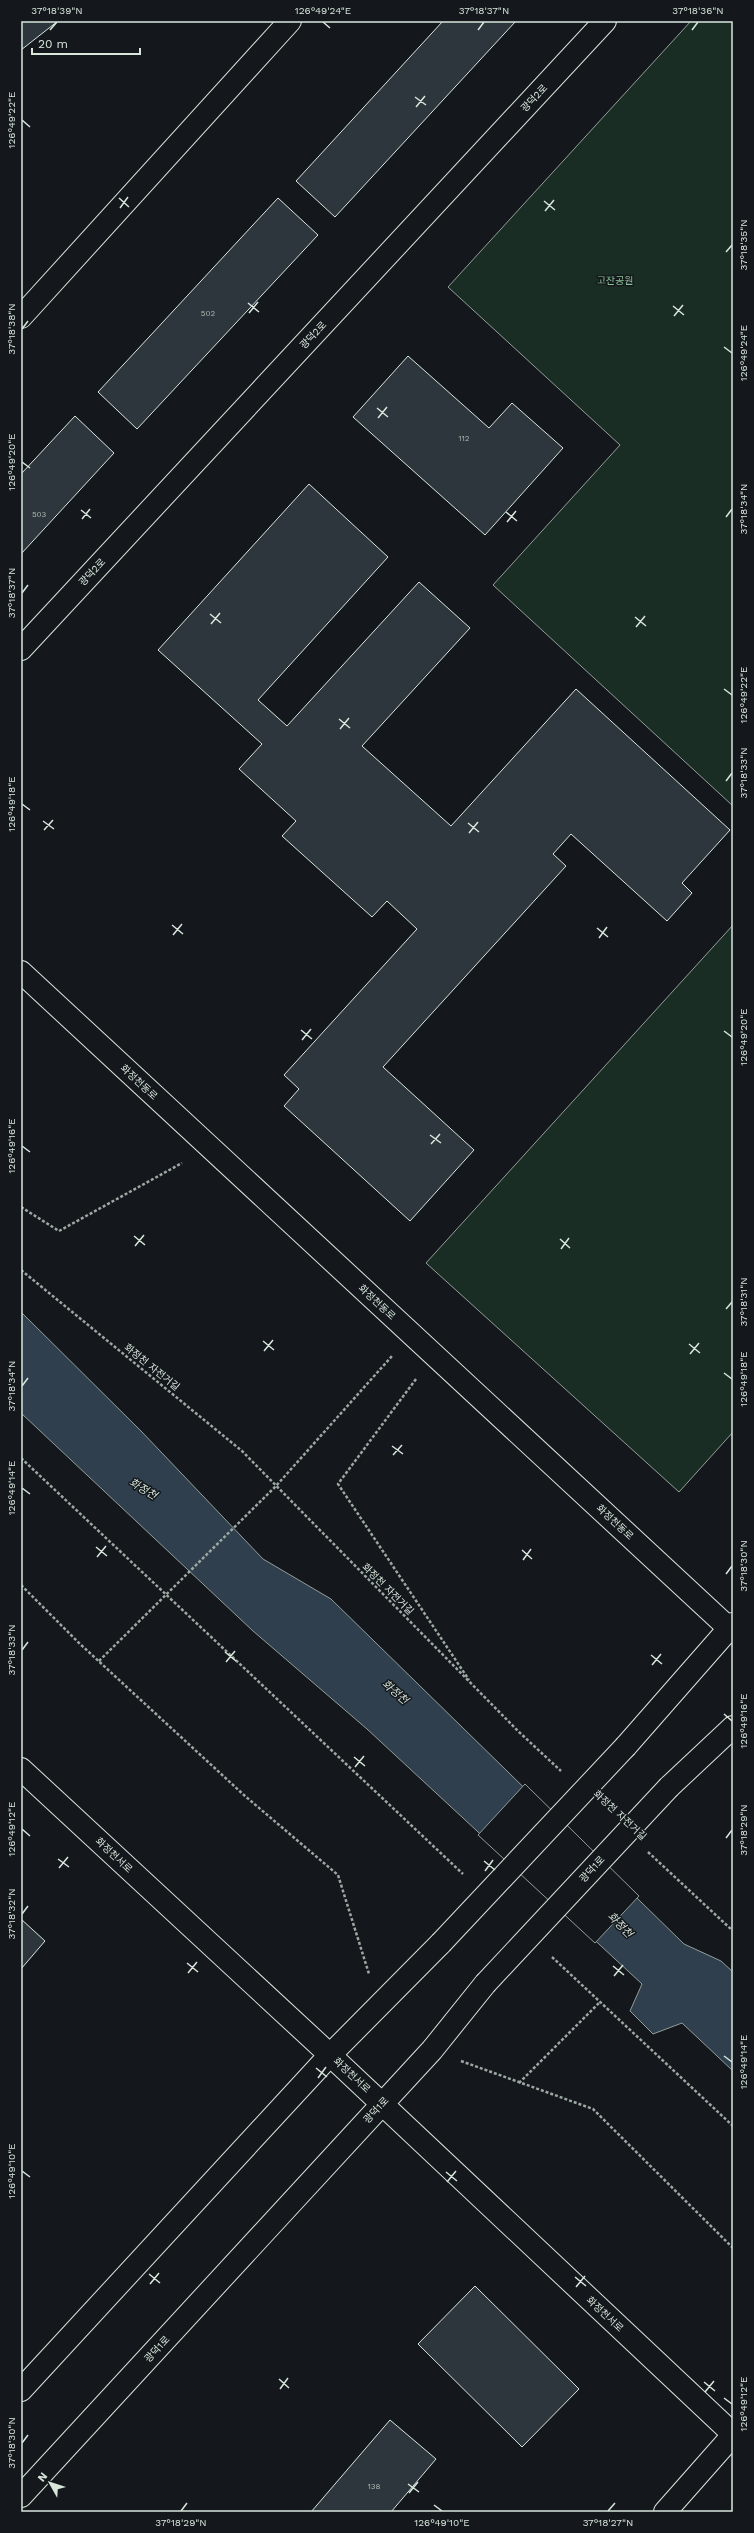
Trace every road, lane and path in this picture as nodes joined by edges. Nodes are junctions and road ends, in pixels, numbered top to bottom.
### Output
1 (290, 21) edge
2 (605, 21) edge
3 (21, 317) edge
4 (21, 649) edge
5 (21, 972) edge
6 (210, 1148) junction
7 (21, 1207) edge
8 (21, 1270) edge
9 (412, 1334) junction
10 (434, 1355) junction
11 (21, 1458) edge
12 (276, 1486) junction
13 (21, 1585) edge
14 (167, 1595) junction
15 (732, 1628) edge
16 (99, 1661) junction
17 (473, 1686) junction
18 (733, 1727) edge
19 (21, 1769) edge
20 (565, 1775) dead end
21 (646, 1851) dead end
22 (467, 1878) dead end
23 (733, 1932) edge
24 (548, 1954) dead end
25 (600, 2002) junction
26 (379, 2007) junction
27 (432, 2050) junction
28 (330, 2055) junction
29 (519, 2083) junction
30 (382, 2104) junction
31 (733, 2126) edge
32 (733, 2248) edge
33 (21, 2390) edge
34 (733, 2434) edge
35 (21, 2496) edge
36 (665, 2512) edge

1 - 3 street
2 - 4 street, 광덕2로
5 - 6 street, 화정천동로
6 - 7 path
6 - 9 street, 화정천동로
8 - 12 path, 화정천 자전거길
9 - 10 street, 화정천동로
9 - 12 path
10 - 15 street, 화정천동로
10 - 17 path
11 - 14 path
12 - 14 path
12 - 17 path, 화정천 자전거길
13 - 16 path
14 - 16 path
14 - 22 path
15 - 26 street, bridge
16 - 26 path
17 - 20 path, 화정천 자전거길
18 - 27 street, 광덕1로, bridge
19 - 28 street, 화정천서로
21 - 23 path, 화정천 자전거길
24 - 25 path
25 - 29 path
25 - 31 path
26 - 28 street
27 - 29 path
27 - 30 street, 광덕1로
28 - 30 street, 화정천서로
28 - 33 street
29 - 32 path
30 - 34 street, 화정천서로
30 - 35 street, 광덕1로
34 - 36 street

